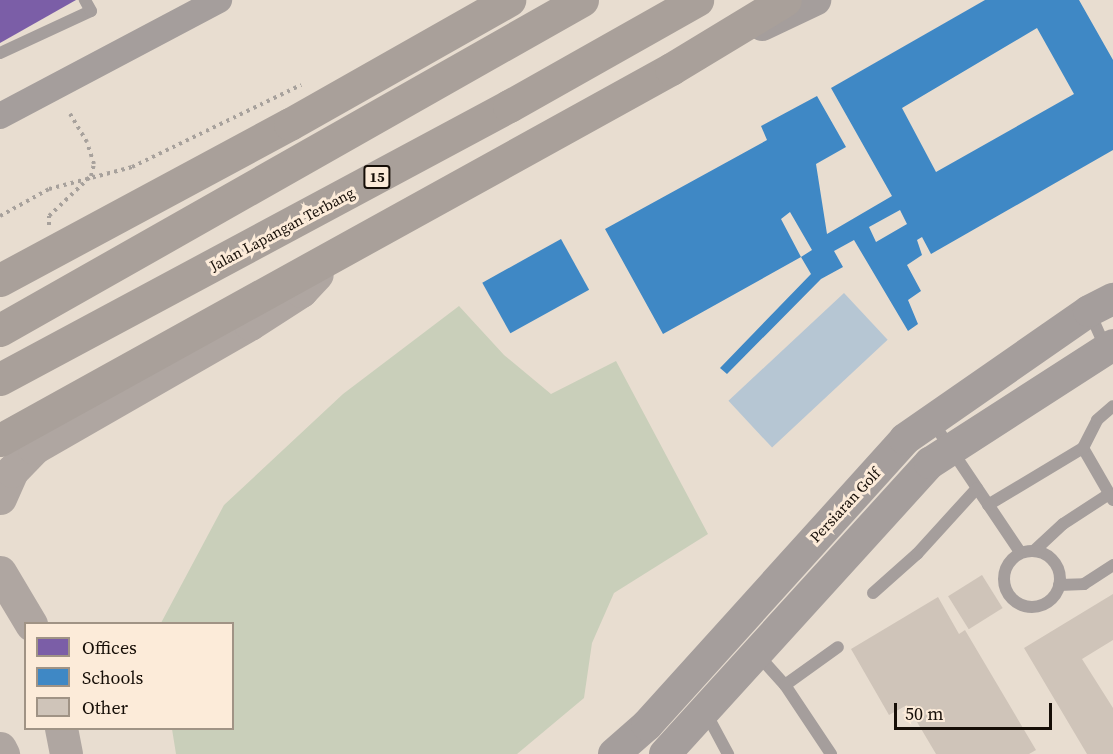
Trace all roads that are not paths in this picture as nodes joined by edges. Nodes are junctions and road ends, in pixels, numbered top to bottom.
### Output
1 (85, 0) edge
2 (219, 0) edge
3 (509, 0) edge
4 (582, 0) edge
5 (697, 0) edge
6 (785, 0) edge
7 (815, 0) edge
8 (0, 53) edge
9 (670, 69) junction
10 (0, 116) edge
11 (335, 255) junction
12 (0, 280) edge
13 (1101, 305) edge
14 (12, 324) edge
15 (1111, 352) edge
16 (0, 379) edge
17 (1113, 406) edge
18 (931, 419) junction
19 (7, 431) edge
20 (950, 448) junction
21 (1083, 448) junction
22 (977, 488) junction
23 (1111, 497) edge
24 (0, 498) edge
25 (988, 505) junction
26 (1035, 550) junction
27 (1020, 552) junction
28 (1113, 566) edge
29 (0, 572) edge
30 (1059, 585) junction
31 (873, 593) dead end
32 (30, 622) edge
33 (732, 627) junction
34 (838, 647) dead end
35 (758, 654) junction
36 (785, 685) junction
37 (706, 713) junction
38 (61, 730) edge
39 (0, 748) edge
40 (3, 754) edge
41 (66, 754) edge
42 (614, 754) edge
43 (665, 754) edge
44 (728, 754) edge
45 (831, 754) edge

1 - 8 lane
2 - 10 street
3 - 12 main road
4 - 14 main road
5 - 16 main road, Jalan Lapangan Terbang / 15
6 - 9 main road
7 - 9 street
9 - 11 main road
11 - 19 main road
11 - 24 main road
13 - 15 lane
13 - 18 street, Persiaran Golf
15 - 20 street
17 - 21 lane
18 - 20 lane
18 - 33 street, Persiaran Golf
20 - 22 lane
20 - 35 street
21 - 23 lane
21 - 25 lane
22 - 25 lane
22 - 31 lane
23 - 26 lane
25 - 27 lane
26 - 27 lane
26 - 30 lane
27 - 30 lane
28 - 30 lane
29 - 32 main road
33 - 35 lane
33 - 42 street, Persiaran Golf
34 - 36 lane
35 - 36 lane
35 - 37 street
36 - 45 lane
37 - 43 street
37 - 44 lane
38 - 41 main road
39 - 40 main road

